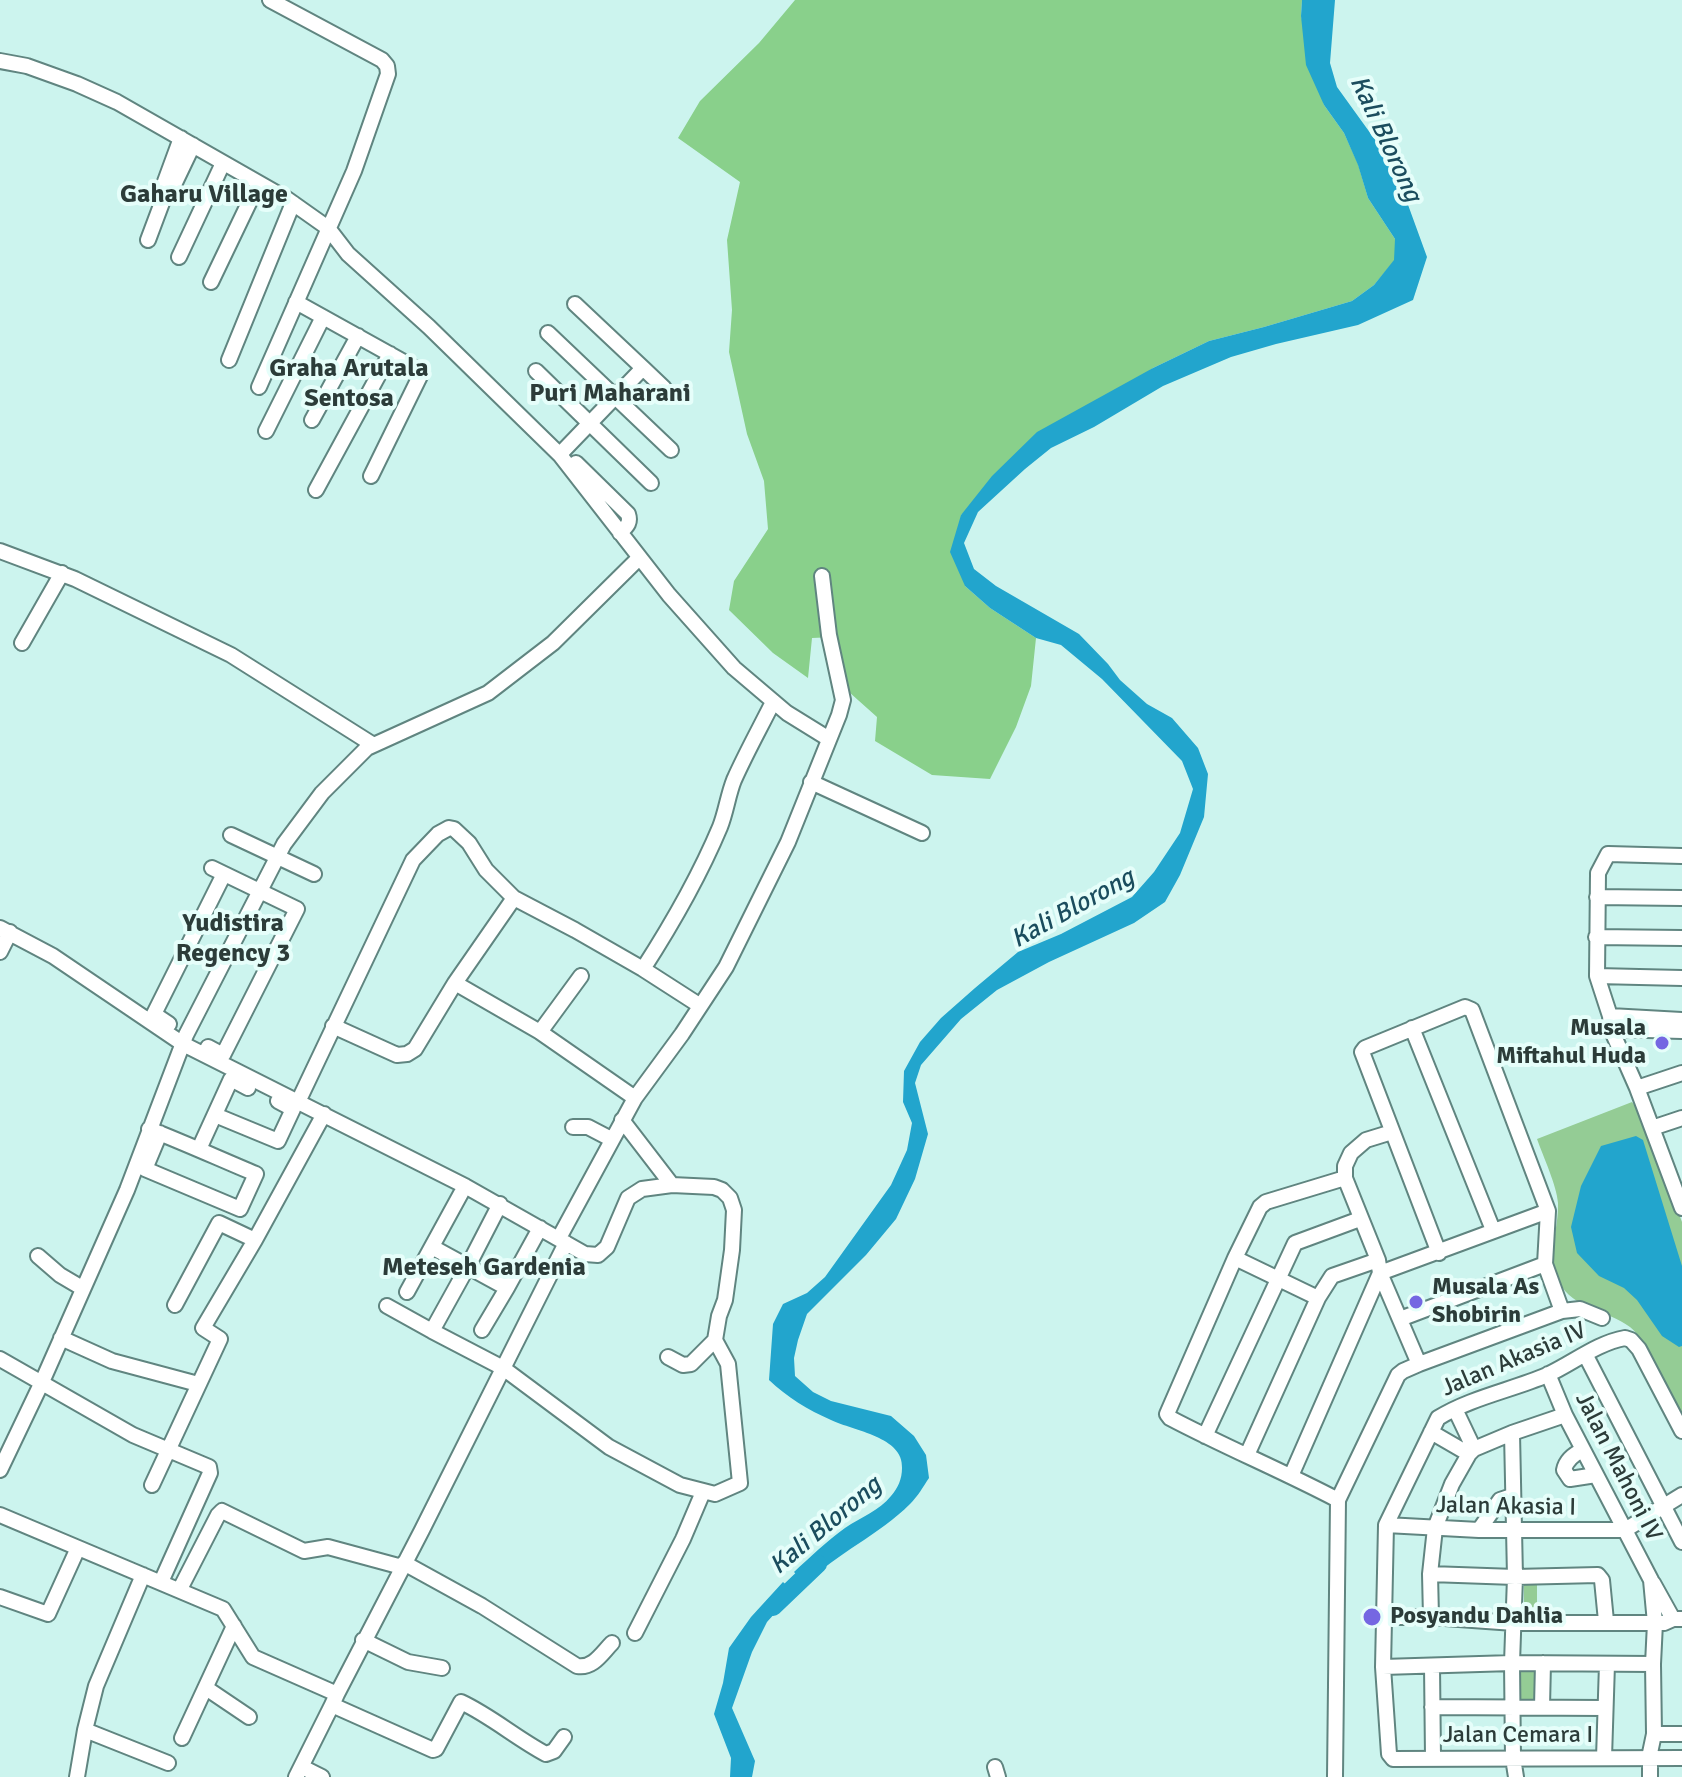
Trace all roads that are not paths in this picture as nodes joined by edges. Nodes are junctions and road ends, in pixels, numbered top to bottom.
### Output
1 (273, 1) edge
2 (0, 61) edge
3 (187, 142) junction
4 (223, 163) junction
5 (258, 184) junction
6 (293, 203) junction
7 (328, 228) junction
8 (148, 240) dead end
9 (179, 257) dead end
10 (211, 282) dead end
11 (296, 302) junction
12 (575, 304) dead end
13 (323, 317) junction
14 (548, 333) dead end
15 (358, 336) junction
16 (390, 354) junction
17 (229, 360) dead end
18 (643, 368) junction
19 (536, 371) dead end
20 (259, 387) dead end
21 (664, 388) dead end
22 (616, 395) junction
23 (524, 409) dead end
24 (312, 420) dead end
25 (589, 423) junction
26 (266, 431) dead end
27 (671, 450) dead end
28 (563, 451) junction
29 (371, 476) dead end
30 (651, 483) dead end
31 (316, 490) dead end
32 (620, 533) junction
33 (0, 551) edge
34 (639, 558) junction
35 (62, 573) junction
36 (822, 576) dead end
37 (22, 643) dead end
38 (773, 702) junction
39 (829, 739) junction
40 (372, 744) junction
41 (811, 782) junction
42 (922, 833) dead end
43 (231, 835) dead end
44 (1682, 856) edge
45 (277, 857) junction
46 (314, 874) dead end
47 (261, 891) junction
48 (1597, 897) junction
49 (514, 898) junction
50 (1682, 898) edge
51 (5, 930) edge
52 (1596, 937) junction
53 (1682, 938) edge
54 (0, 952) edge
55 (643, 969) junction
56 (581, 976) dead end
57 (1597, 976) junction
58 (1682, 978) edge
59 (455, 983) junction
60 (699, 1005) junction
61 (1682, 1020) edge
62 (1610, 1022) junction
63 (333, 1026) junction
64 (1412, 1028) junction
65 (1682, 1031) edge
66 (540, 1032) junction
67 (186, 1039) junction
68 (1682, 1073) edge
69 (1637, 1088) junction
70 (635, 1098) junction
71 (298, 1102) junction
72 (324, 1114) junction
73 (215, 1115) junction
74 (1682, 1118) edge
75 (622, 1120) junction
76 (573, 1127) dead end
77 (1652, 1128) junction
78 (155, 1131) junction
79 (1392, 1132) junction
80 (611, 1139) junction
81 (199, 1149) junction
82 (1345, 1178) junction
83 (672, 1185) junction
84 (465, 1186) junction
85 (500, 1204) junction
86 (1682, 1207) edge
87 (1548, 1211) junction
88 (1360, 1219) junction
89 (540, 1228) junction
90 (1493, 1230) junction
91 (255, 1240) junction
92 (562, 1240) junction
93 (432, 1247) junction
94 (1439, 1253) junction
95 (38, 1256) dead end
96 (1235, 1258) junction
97 (1545, 1264) junction
98 (468, 1266) junction
99 (1379, 1266) junction
100 (1278, 1278) junction
101 (82, 1288) junction
102 (507, 1288) junction
103 (407, 1292) dead end
104 (1318, 1298) junction
105 (175, 1305) dead end
106 (387, 1306) dead end
107 (1562, 1311) junction
108 (1602, 1318) dead end
109 (1400, 1319) junction
110 (482, 1330) dead end
111 (432, 1331) junction
112 (61, 1338) junction
113 (715, 1340) junction
114 (1585, 1354) junction
115 (668, 1357) dead end
116 (0, 1359) edge
117 (1419, 1364) junction
118 (503, 1368) junction
119 (1548, 1374) junction
120 (42, 1382) junction
121 (198, 1384) junction
122 (1455, 1409) junction
123 (1565, 1415) junction
124 (1682, 1431) edge
125 (1431, 1432) junction
126 (1512, 1433) junction
127 (1205, 1436) junction
128 (1583, 1450) junction
129 (169, 1451) junction
130 (1471, 1452) junction
131 (1247, 1455) junction
132 (0, 1470) edge
133 (1596, 1475) junction
134 (1291, 1476) junction
135 (152, 1485) dead end
136 (703, 1492) junction
137 (1682, 1495) edge
138 (1512, 1496) junction
139 (1338, 1500) junction
140 (1663, 1506) junction
141 (0, 1515) edge
142 (1386, 1525) junction
143 (1435, 1528) junction
144 (1513, 1529) junction
145 (1479, 1530) junction
146 (1625, 1530) junction
147 (1682, 1542) edge
148 (78, 1548) junction
149 (403, 1565) junction
150 (1430, 1574) junction
151 (143, 1575) junction
152 (1515, 1577) junction
153 (1651, 1580) junction
154 (161, 1582) junction
155 (180, 1589) junction
156 (0, 1597) edge
157 (1384, 1617) junction
158 (1431, 1617) junction
159 (1678, 1619) edge
160 (1606, 1621) junction
161 (1514, 1623) junction
162 (1655, 1623) junction
163 (234, 1626) junction
164 (635, 1633) dead end
165 (363, 1640) junction
166 (612, 1643) dead end
167 (1512, 1663) junction
168 (1543, 1663) junction
169 (1607, 1664) junction
170 (1653, 1664) junction
171 (1432, 1666) junction
172 (1383, 1667) junction
173 (442, 1668) dead end
174 (206, 1688) junction
175 (334, 1700) junction
176 (1432, 1707) junction
177 (1513, 1707) junction
178 (1542, 1707) junction
179 (1605, 1708) junction
180 (249, 1717) dead end
181 (85, 1730) junction
182 (1654, 1734) junction
183 (1682, 1734) edge
184 (564, 1737) dead end
185 (182, 1738) dead end
186 (1650, 1757) junction
187 (1433, 1758) junction
188 (1513, 1758) junction
189 (1604, 1758) junction
190 (1682, 1758) edge
191 (168, 1763) dead end
192 (299, 1772) edge
193 (77, 1777) edge
194 (322, 1777) edge
195 (1335, 1777) edge
196 (1516, 1777) edge
197 (1650, 1777) edge

1 - 7 street
2 - 3 street
3 - 4 street
3 - 8 street
4 - 5 street
4 - 9 street
5 - 6 street
5 - 10 street
6 - 7 street
6 - 17 street
7 - 11 street
7 - 32 street
11 - 13 street
11 - 20 street
12 - 18 street
13 - 15 street
13 - 26 street
14 - 22 street
15 - 16 street
15 - 24 street
16 - 29 street
16 - 31 street
18 - 21 street
18 - 22 street
19 - 25 street
22 - 25 street
22 - 27 street
23 - 28 street
25 - 28 street
25 - 30 street
28 - 32 street
32 - 34 street
33 - 35 street
34 - 38 street
34 - 40 street
35 - 37 street
35 - 40 street
36 - 39 street
38 - 39 street
38 - 55 street
39 - 41 street
40 - 45 street
41 - 42 street
41 - 60 street
43 - 45 street
44 - 48 street
45 - 46 street
45 - 47 street
47 - 67 street
47 - 67 street
47 - 67 street
48 - 50 street
48 - 52 street
49 - 55 street
49 - 59 street
49 - 63 street
51 - 54 street
51 - 67 street
52 - 53 street
52 - 57 street
55 - 60 street
56 - 66 street
57 - 58 street
57 - 62 street
59 - 63 street
59 - 66 street
60 - 70 street
61 - 62 street
62 - 65 street
62 - 69 street
63 - 71 street
64 - 79 street
64 - 87 street
64 - 90 street
66 - 70 street
67 - 71 street
67 - 78 street
68 - 69 street
69 - 77 street
70 - 75 street
71 - 72 street
72 - 84 street
72 - 91 street
73 - 73 street
73 - 81 street
74 - 77 street
75 - 80 street
75 - 83 street
76 - 80 street
77 - 86 street
78 - 81 street
78 - 81 street
78 - 101 street
79 - 82 street
79 - 94 street
80 - 92 street
82 - 88 street
82 - 96 street
83 - 92 street
83 - 113 street
84 - 85 street
84 - 93 street
85 - 89 street
85 - 98 street
87 - 90 street
87 - 97 street
88 - 99 street
88 - 100 street
89 - 92 street
89 - 102 street
90 - 94 street
91 - 105 street
91 - 121 street
92 - 118 street
93 - 98 street
93 - 103 street
94 - 99 street
95 - 101 street
96 - 100 street
96 - 127 street
97 - 107 street
97 - 109 street
98 - 102 street
98 - 111 street
99 - 104 street
99 - 109 street
99 - 134 street
100 - 104 street
100 - 127 street
101 - 112 street
102 - 110 street
104 - 131 street
106 - 111 street
107 - 108 street
107 - 117 street
109 - 117 street
111 - 118 street
112 - 120 street
112 - 121 street
113 - 115 street
113 - 136 street
114 - 119 street, Jalan Akasia IV
114 - 124 street, Jalan Akasia IV
114 - 140 street
116 - 120 street
117 - 139 street
118 - 136 street
118 - 149 street
119 - 122 street, Jalan Akasia IV
119 - 123 street, Jalan Mahoni IV
120 - 129 street
120 - 132 street
121 - 129 street
122 - 125 street, Jalan Akasia IV
122 - 130 street
123 - 126 street
123 - 128 street, Jalan Mahoni IV
125 - 130 street
125 - 142 street, Jalan Akasia IV
126 - 130 street
126 - 138 street
127 - 131 street
128 - 133 street, Jalan Mahoni IV
128 - 133 street
129 - 135 street
129 - 154 street
130 - 143 street
131 - 134 street
133 - 146 street, Jalan Mahoni IV
134 - 139 street
136 - 164 street
137 - 140 street
138 - 144 street
138 - 145 street
139 - 195 street
140 - 146 street
140 - 147 street
141 - 148 street
142 - 143 street, Jalan Akasia I
142 - 157 street
143 - 145 street, Jalan Akasia I
143 - 150 street
144 - 145 street, Jalan Akasia I
144 - 146 street, Jalan Akasia I
144 - 152 street
146 - 153 street, Jalan Mahoni IV
148 - 151 street
148 - 156 street
149 - 155 street
149 - 165 street
149 - 166 street
150 - 152 street
150 - 158 street
151 - 154 street
151 - 181 street
152 - 160 street
152 - 161 street
153 - 159 street, Jalan Mahoni IV
153 - 162 street, Jalan Mahoni IV
154 - 155 street
155 - 163 street
157 - 158 street
157 - 172 street
158 - 161 street
159 - 162 street
160 - 161 street
160 - 162 street
161 - 167 street
162 - 170 street, Jalan Mahoni IV
163 - 174 street
163 - 175 street
165 - 173 street
165 - 175 street
167 - 168 street
167 - 171 street
167 - 177 street
168 - 169 street
168 - 178 street
169 - 170 street
169 - 179 street
170 - 182 street, Jalan Mahoni IV
171 - 172 street
171 - 176 street
172 - 187 street, Jalan Cemara I
174 - 180 street
174 - 185 street
175 - 184 street
175 - 192 street
176 - 177 street
176 - 187 street
177 - 178 street
177 - 188 street
178 - 179 street
179 - 189 street
181 - 191 street
181 - 193 street
182 - 183 street
182 - 186 street, Jalan Mahoni IV
186 - 189 street, Jalan Cemara I
186 - 190 street, Jalan Cemara I
186 - 197 street, Jalan Mahoni IV
187 - 188 street, Jalan Cemara I
188 - 189 street, Jalan Cemara I
188 - 196 street
192 - 194 street

